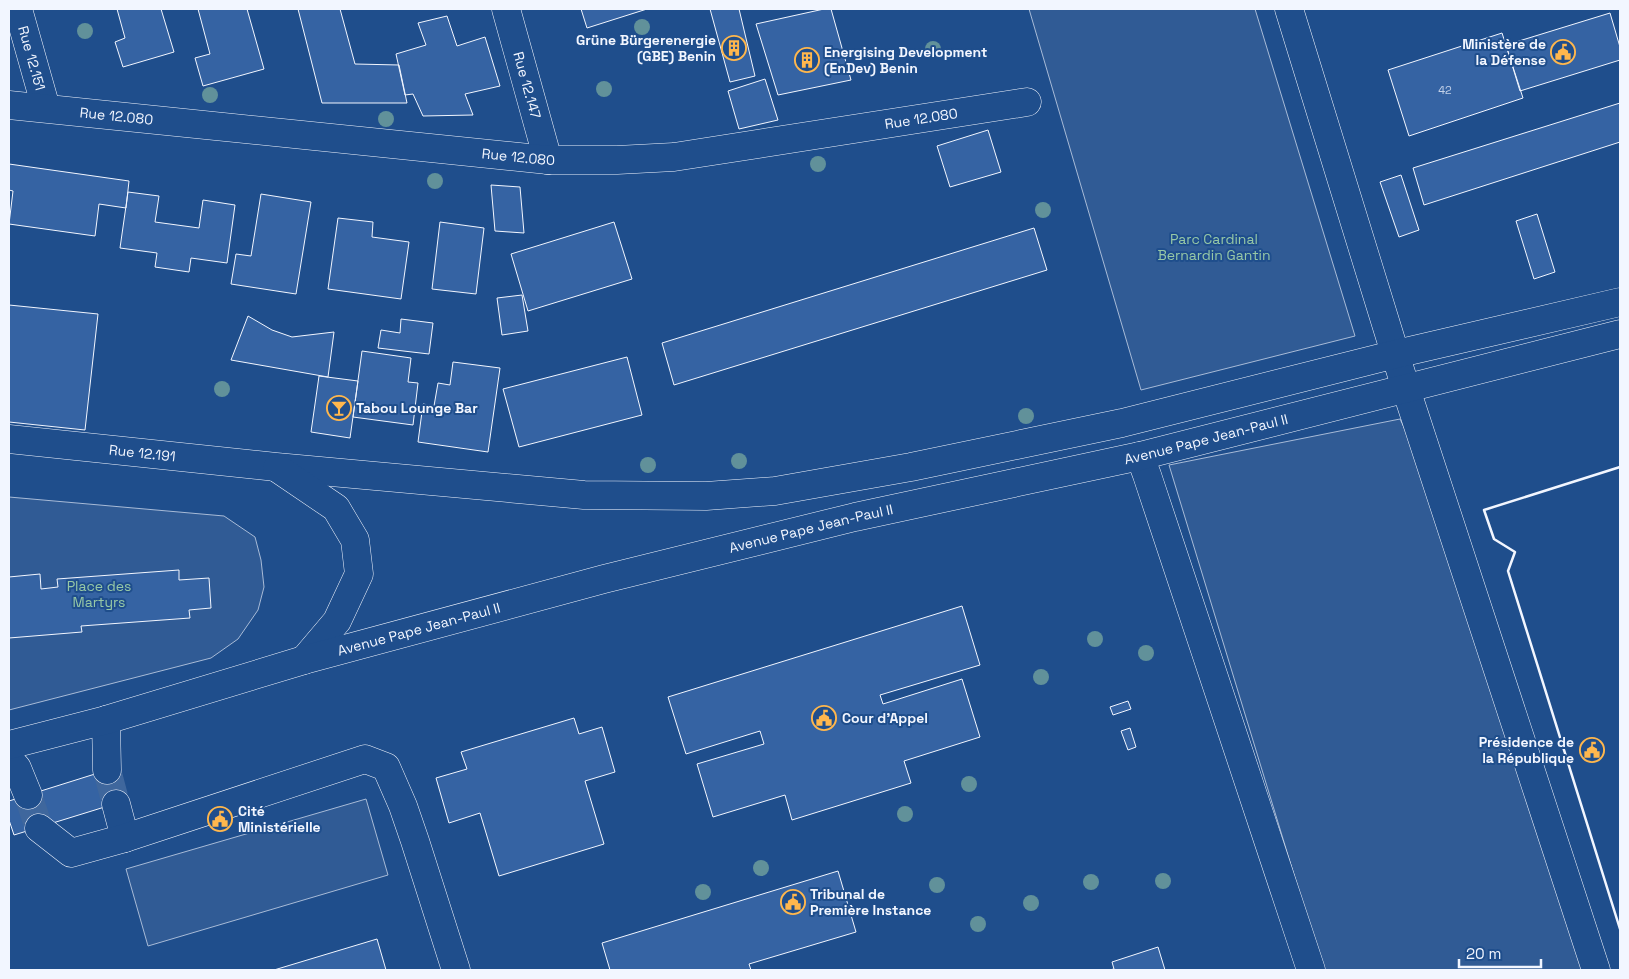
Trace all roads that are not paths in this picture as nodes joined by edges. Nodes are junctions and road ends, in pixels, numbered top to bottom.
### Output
1 (18, 9) edge
2 (506, 9) edge
3 (1289, 9) edge
4 (1027, 102) dead end
5 (9, 105) edge
6 (46, 108) junction
7 (548, 160) junction
8 (1620, 302) edge
9 (1620, 334) edge
10 (1396, 354) junction
11 (1406, 389) junction
12 (9, 439) edge
13 (1140, 456) junction
14 (276, 467) junction
15 (304, 660) junction
16 (106, 720) junction
17 (9, 745) edge
18 (9, 759) edge
19 (107, 770) tunnel mouth
20 (28, 795) tunnel mouth
21 (116, 804) tunnel mouth
22 (38, 828) tunnel mouth
23 (125, 838) junction
24 (456, 970) edge
25 (1311, 970) edge
26 (1596, 970) edge

1 - 6 main road, Rue 12.151
2 - 7 main road, Rue 12.147
3 - 10 main road
4 - 7 main road, Rue 12.080
5 - 6 main road, Rue 12.080
6 - 7 main road, Rue 12.080
8 - 10 main road
9 - 11 main road, Avenue Pape Jean-Paul II
10 - 11 main road
10 - 14 main road
11 - 13 main road, Avenue Pape Jean-Paul II
11 - 26 main road
12 - 14 main road, Rue 12.191
13 - 15 main road, Avenue Pape Jean-Paul II
13 - 25 main road
14 - 15 main road
15 - 16 main road, Avenue Pape Jean-Paul II
16 - 17 main road, Avenue Pape Jean-Paul II
16 - 19 main road
18 - 20 main road
21 - 23 main road
22 - 23 main road
23 - 24 main road

